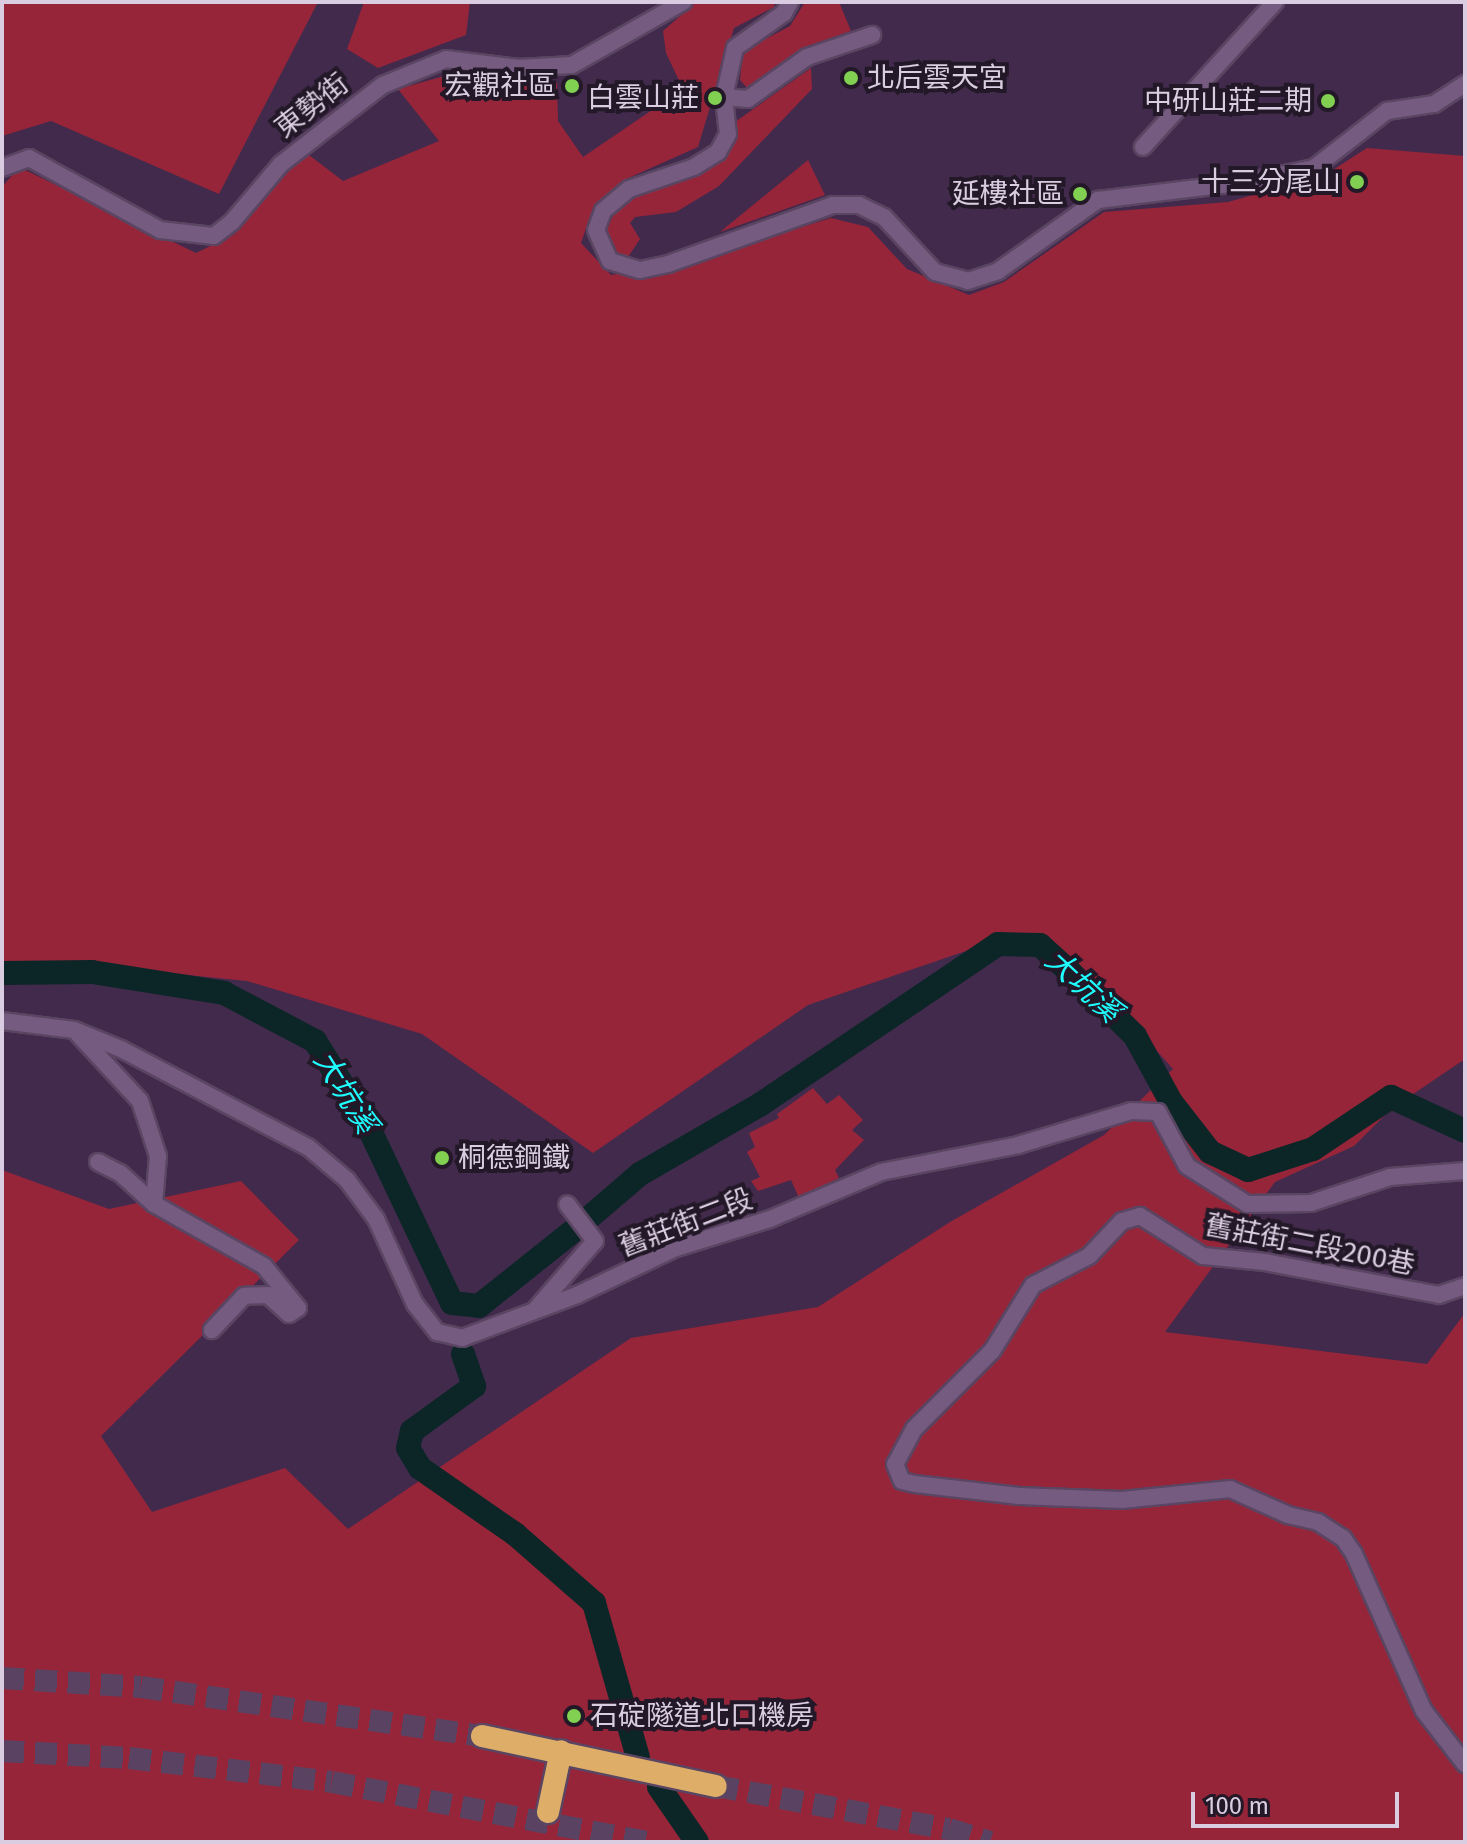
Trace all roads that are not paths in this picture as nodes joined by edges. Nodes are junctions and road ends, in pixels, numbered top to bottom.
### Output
1 (683, 2) edge
2 (790, 2) edge
3 (1275, 2) edge
4 (872, 35) dead end
5 (1465, 84) edge
6 (724, 97) junction
7 (1143, 147) dead end
8 (2, 168) edge
9 (2, 1021) edge
10 (74, 1030) junction
11 (98, 1162) dead end
12 (1465, 1171) edge
13 (154, 1204) junction
14 (567, 1204) dead end
15 (1465, 1286) edge
16 (534, 1311) junction
17 (212, 1330) dead end
18 (482, 1736) tunnel mouth
19 (561, 1751) junction
20 (1465, 1764) edge
21 (716, 1786) tunnel mouth
22 (548, 1812) dead end

1 - 8 street, 東勢街
2 - 6 street
3 - 7 street
4 - 6 street
5 - 6 street
9 - 10 street, 舊莊街二段
10 - 13 street
10 - 16 street, 舊莊街二段
11 - 13 street
12 - 16 street, 舊莊街二段
13 - 17 street
14 - 16 street
15 - 20 street, 舊莊街二段200巷
18 - 19 highway
19 - 21 highway
19 - 22 highway

